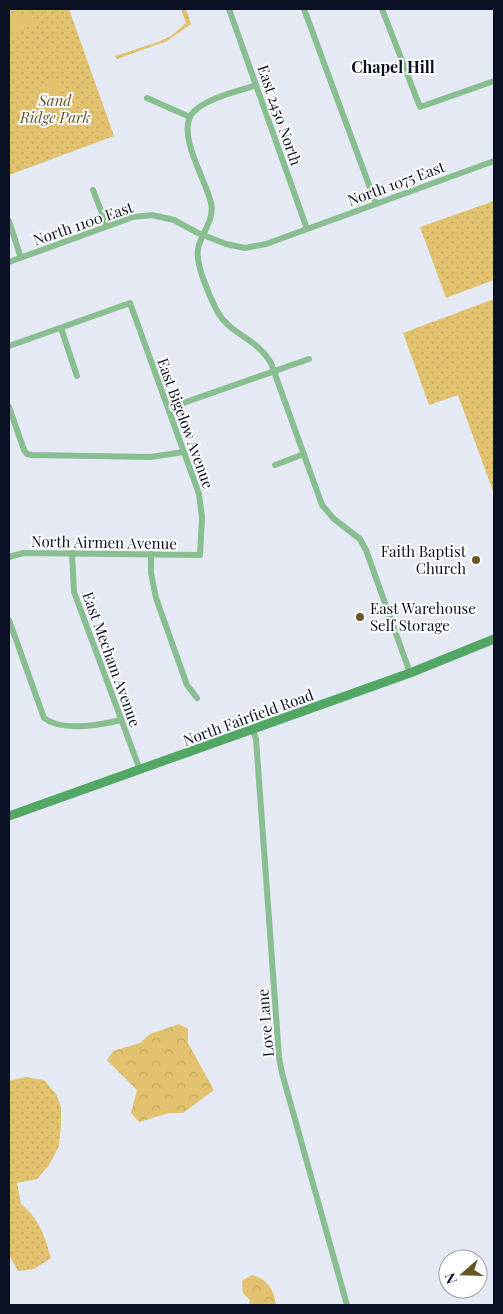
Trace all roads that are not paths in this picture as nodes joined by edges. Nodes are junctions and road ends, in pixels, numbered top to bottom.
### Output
1 (229, 9) edge
2 (304, 9) edge
3 (382, 9) edge
4 (494, 81) edge
5 (256, 85) junction
6 (147, 98) dead end
7 (190, 117) junction
8 (494, 161) edge
9 (93, 190) dead end
10 (376, 204) junction
11 (9, 221) edge
12 (107, 226) junction
13 (307, 229) junction
14 (204, 236) junction
15 (21, 258) junction
16 (9, 262) edge
17 (61, 328) junction
18 (9, 346) edge
19 (309, 358) dead end
20 (274, 370) junction
21 (77, 376) dead end
22 (9, 407) edge
23 (169, 408) junction
24 (183, 452) junction
25 (304, 454) junction
26 (275, 465) dead end
27 (72, 553) junction
28 (151, 554) junction
29 (200, 555) joint
30 (9, 557) edge
31 (9, 620) edge
32 (494, 639) edge
33 (410, 673) junction
34 (197, 698) dead end
35 (121, 720) junction
36 (253, 730) junction
37 (140, 770) junction
38 (9, 816) edge
39 (347, 1305) edge

1 - 5 street, East 2450 North
2 - 10 street
3 - 4 street
5 - 7 street
5 - 13 street, East 2450 North
6 - 7 street
7 - 14 street
8 - 10 street, North 1075 East
9 - 12 street
10 - 13 street, North 1075 East
11 - 15 street
12 - 14 street, North 1100 East
12 - 15 street, North 1100 East
13 - 14 street, North 1100 East
14 - 20 street
15 - 16 street, North 1100 East
17 - 18 street
17 - 21 street
17 - 23 street, East Bigelow Avenue
19 - 20 street
20 - 23 street
20 - 25 street
22 - 24 street
23 - 24 street, East Bigelow Avenue
24 - 29 street, East Bigelow Avenue
25 - 26 street
25 - 33 street
27 - 28 street, North Airmen Avenue
27 - 30 street, North Airmen Avenue
27 - 35 street, East Mecham Avenue
28 - 29 street, North Airmen Avenue
28 - 34 street
31 - 35 street
32 - 33 main road, North Fairfield Road
33 - 36 main road, North Fairfield Road
35 - 37 street, East Mecham Avenue
36 - 37 main road, North Fairfield Road
36 - 39 street, Love Lane
37 - 38 main road, North Fairfield Road

